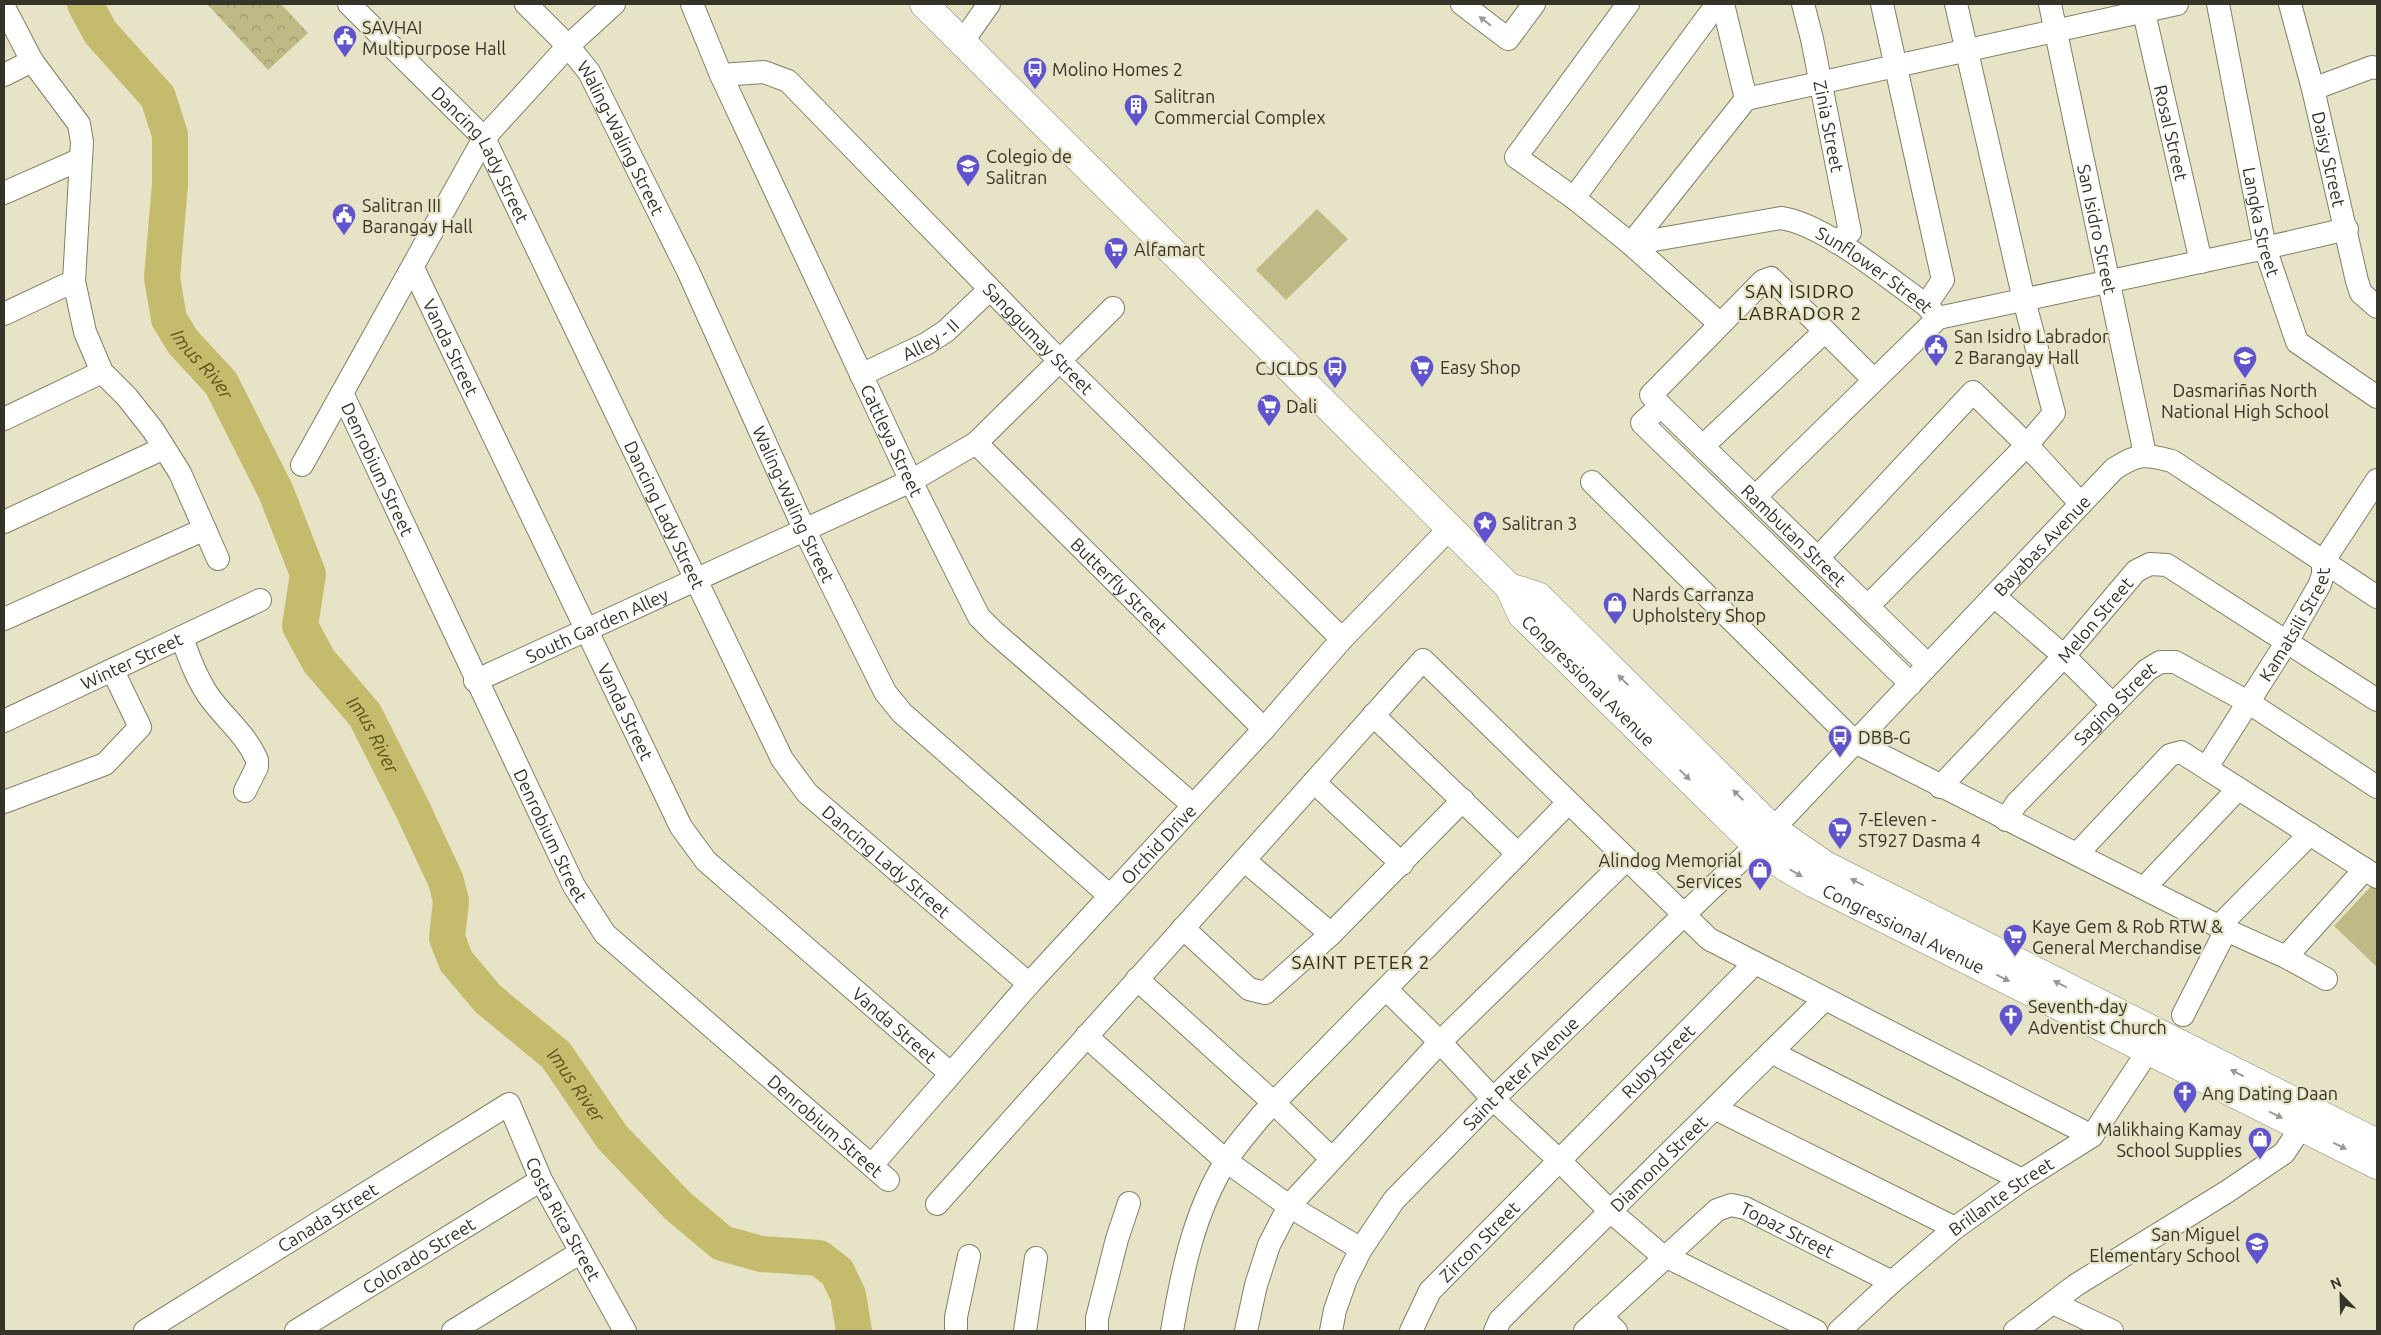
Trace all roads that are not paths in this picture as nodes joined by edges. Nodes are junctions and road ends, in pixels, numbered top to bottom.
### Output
1 (349, 4) edge
2 (526, 4) edge
3 (614, 4) edge
4 (692, 4) edge
5 (924, 4) edge
6 (989, 4) edge
7 (1462, 4) edge
8 (1534, 4) edge
9 (1628, 4) edge
10 (1718, 4) edge
11 (1723, 4) edge
12 (1803, 4) edge
13 (1882, 4) edge
14 (1956, 4) edge
15 (2050, 4) edge
16 (2178, 4) edge
17 (2218, 4) edge
18 (2290, 4) edge
19 (4, 7) edge
20 (2143, 7) edge
21 (2056, 30) junction
22 (963, 42) junction
23 (568, 46) junction
24 (1967, 50) junction
25 (32, 62) junction
26 (1896, 66) junction
27 (2377, 68) edge
28 (4, 75) edge
29 (721, 75) junction
30 (1821, 82) junction
31 (2314, 89) junction
32 (1746, 99) junction
33 (484, 138) junction
34 (81, 159) junction
35 (4, 193) edge
36 (1574, 198) junction
37 (2347, 229) junction
38 (1836, 242) junction
39 (1631, 244) junction
40 (2265, 248) junction
41 (2201, 262) junction
42 (413, 268) junction
43 (74, 281) junction
44 (2109, 282) junction
45 (990, 290) junction
46 (2024, 300) junction
47 (2377, 307) edge
48 (1113, 308) dead end
49 (1932, 311) junction
50 (4, 314) edge
51 (1719, 323) junction
52 (1825, 331) junction
53 (1059, 360) junction
54 (102, 372) junction
55 (861, 375) junction
56 (1874, 380) junction
57 (342, 393) junction
58 (2377, 397) edge
59 (1660, 406) junction
60 (4, 419) edge
61 (976, 443) junction
62 (2027, 445) junction
63 (1702, 446) junction
64 (164, 448) junction
65 (2145, 454) junction
66 (302, 465) dead end
67 (911, 481) junction
68 (1592, 482) dead end
69 (2376, 484) edge
70 (1755, 497) junction
71 (2082, 504) junction
72 (4, 522) edge
73 (1450, 528) junction
74 (204, 529) junction
75 (806, 531) junction
76 (1818, 558) junction
77 (218, 559) dead end
78 (2323, 562) junction
79 (696, 581) junction
80 (1994, 596) junction
81 (2377, 597) edge
82 (260, 600) dead end
83 (1868, 606) junction
84 (4, 619) edge
85 (585, 628) junction
86 (182, 638) junction
87 (1342, 639) junction
88 (2288, 640) junction
89 (2064, 656) junction
90 (1928, 665) junction
91 (113, 671) junction
92 (476, 680) junction
93 (1911, 684) junction
94 (2377, 700) edge
95 (2248, 702) junction
96 (2114, 705) junction
97 (1373, 715) junction
98 (4, 721) edge
99 (1264, 729) junction
100 (1855, 742) junction
101 (2207, 767) junction
102 (1314, 782) junction
103 (1940, 786) junction
104 (2377, 787) edge
105 (2238, 789) junction
106 (245, 791) dead end
107 (1464, 800) junction
108 (4, 802) edge
109 (1568, 803) junction
110 (1193, 805) junction
111 (2006, 820) junction
112 (2310, 834) junction
113 (1765, 837) junction
114 (1518, 854) junction
115 (2077, 854) junction
116 (1244, 860) junction
117 (1626, 860) junction
118 (1402, 864) junction
119 (2371, 873) edge
120 (2144, 888) junction
121 (1110, 896) junction
122 (1684, 916) junction
123 (1183, 928) junction
124 (2222, 928) junction
125 (1331, 934) junction
126 (2286, 957) junction
127 (1755, 963) junction
128 (1137, 979) junction
129 (2326, 979) dead end
130 (1029, 984) junction
131 (1386, 989) junction
132 (1825, 999) junction
133 (2183, 1015) dead end
134 (1086, 1036) junction
135 (1440, 1042) junction
136 (2148, 1051) junction
137 (1771, 1052) junction
138 (950, 1073) junction
139 (1493, 1099) junction
140 (1274, 1103) junction
141 (509, 1104) joint
142 (1716, 1109) junction
143 (2307, 1119) junction
144 (2092, 1136) junction
145 (2377, 1143) edge
146 (1332, 1159) junction
147 (1559, 1160) junction
148 (1226, 1161) junction
149 (2377, 1165) edge
150 (880, 1173) joint
151 (540, 1180) junction
152 (2022, 1180) junction
153 (937, 1204) dead end
154 (1129, 1204) dead end
155 (1288, 1206) junction
156 (1610, 1211) junction
157 (1955, 1228) junction
158 (1360, 1249) junction
159 (581, 1252) junction
160 (968, 1256) dead end
161 (1666, 1257) junction
162 (1036, 1258) dead end
163 (1892, 1282) junction
164 (2053, 1303) junction
165 (1609, 1324) edge
166 (616, 1328) edge
167 (145, 1331) edge
168 (296, 1331) edge
169 (453, 1331) edge
170 (956, 1331) edge
171 (1026, 1331) edge
172 (1097, 1331) edge
173 (1172, 1331) edge
174 (1246, 1331) edge
175 (1331, 1331) edge
176 (1411, 1331) edge
177 (1495, 1331) edge
178 (1585, 1331) edge
179 (1816, 1331) edge
180 (1839, 1331) edge
181 (2015, 1331) edge
182 (2112, 1331) edge

1 - 33 street, Dancing Lady Street
2 - 23 street, Waling-Waling Street
3 - 23 street
4 - 29 street, Cattleya Street
5 - 22 main road, Congressional Avenue
6 - 22 street
8 -> 7 street
9 - 36 street
10 - 36 street
11 - 32 street
12 - 30 street, Zinia Street
13 - 26 street
14 - 24 street
15 - 21 street, San Isidro Street
16 - 20 street
17 - 40 street, Langka Street
18 - 31 street, Daisy Street
19 - 25 street
20 - 21 street
20 - 41 street, Rosal Street
21 - 24 street
21 - 44 street, San Isidro Street
22 - 73 main road, Congressional Avenue
23 - 33 street
23 - 75 street, Waling-Waling Street
24 - 26 street
24 - 46 street
25 - 28 street
25 - 34 street
26 - 30 street
26 - 49 street
27 - 31 street
29 - 45 street, Sanggumay Street
29 - 55 street, Cattleya Street
30 - 32 street
30 - 38 street, Zinia Street
31 - 37 street, Daisy Street
32 - 39 street
33 - 42 street
33 - 79 street, Dancing Lady Street
34 - 35 street
34 - 43 street
36 - 39 street
37 - 40 street, Sunflower Street
37 - 47 street, Daisy Street
38 - 39 street, Sunflower Street
38 - 49 street, Sunflower Street
39 - 51 street
40 - 41 street, Sunflower Street
40 - 58 street, Langka Street
41 - 44 street, Sunflower Street
42 - 57 street
42 - 85 street, Vanda Street
43 - 50 street
43 - 54 street
44 - 46 street, Sunflower Street
44 - 65 street, San Isidro Street
45 - 53 street, Sanggumay Street
45 - 55 street, Alley - II
46 - 49 street, Sunflower Street
46 - 62 street
48 - 53 street, South Garden Alley
49 - 56 street
51 - 52 street
51 - 59 street
52 - 56 street
52 - 63 street
53 - 61 street, South Garden Alley
53 - 87 street, Sanggumay Street
54 - 60 street
54 - 64 street
55 - 67 street, Cattleya Street
56 - 70 street
57 - 66 street
57 - 92 street, Denrobium Street
59 - 63 street, Rambutan Street
59 - 93 street
61 - 67 street, South Garden Alley
61 - 99 street, Butterfly Street
62 - 71 street
62 - 76 street
62 - 83 street
63 - 70 street, Rambutan Street
64 - 72 street
64 - 74 street
65 - 71 street, Bayabas Avenue
65 - 78 street
67 - 75 street, South Garden Alley
67 - 110 street, Cattleya Street
68 - 100 street
69 - 78 street, Kamatsili Street
70 - 76 street, Rambutan Street
71 - 80 street, Bayabas Avenue
73 - 87 street, Orchid Drive
73 - 113 main road, Congressional Avenue
74 - 77 street
74 - 84 street
75 - 79 street, South Garden Alley
75 - 121 street, Waling-Waling Street
76 - 83 street, Rambutan Street
78 - 81 street
78 - 88 street, Kamatsili Street
79 - 85 street, South Garden Alley
79 - 130 street, Dancing Lady Street
80 - 89 street
80 - 90 street, Bayabas Avenue
82 - 86 street, Winter Street
83 - 90 street, Rambutan Street
85 - 92 street, South Garden Alley
85 - 138 street, Vanda Street
86 - 91 street, Winter Street
86 - 106 street
87 - 99 street, Orchid Drive
88 - 89 street, Melon Street
88 - 94 street, Melon Street
88 - 95 street, Kamatsili Street
89 - 96 street
89 - 103 street, Melon Street
90 - 93 street, Bayabas Avenue
91 - 98 street, Winter Street
91 - 108 street
92 - 150 street, Denrobium Street
93 - 100 street, Bayabas Avenue
95 - 96 street, Saging Street
95 - 101 street, Kamatsili Street
95 - 104 street, Saging Street
96 - 111 street, Saging Street
97 - 102 street
97 - 107 street
97 - 109 street
99 - 110 street, Orchid Drive
100 - 103 street
100 - 113 street, Bayabas Avenue
101 - 105 street
101 - 115 street
102 - 116 street
102 - 118 street
103 - 111 street
105 - 112 street
105 - 120 street
107 - 114 street
107 - 118 street
109 - 114 street
109 - 117 street
110 - 121 street, Orchid Drive
111 - 115 street
112 - 119 street
112 - 124 street
113 - 122 street, Saint Peter Avenue
113 -> 136 main road, Congressional Avenue
143 -> 113 main road, Congressional Avenue
114 - 131 street
115 - 120 street
116 - 123 street
116 - 125 street
117 - 122 street
117 - 135 street
118 - 125 street
119 - 126 street
120 - 124 street
121 - 130 street, Orchid Drive
122 - 127 street
122 - 139 street, Saint Peter Avenue
123 - 125 street
123 - 128 street
124 - 126 street
124 - 133 street
126 - 129 street
127 - 132 street
127 - 147 street, Ruby Street
128 - 134 street
128 - 140 street
130 - 138 street, Orchid Drive
131 - 135 street
131 - 140 street
132 - 137 street, Diamond Street
132 - 144 street
134 - 148 street
134 - 153 street
135 - 139 street
135 - 146 street
136 -> 143 main road, Congressional Avenue
136 - 144 street, Brillante Street
137 - 142 street, Diamond Street
137 - 152 street
138 - 150 street, Orchid Drive
139 - 147 street
139 - 158 street, Saint Peter Avenue
140 - 146 street
140 - 148 street
141 - 151 street, Costa Rica Street
141 - 167 street, Canada Street
142 - 156 street, Diamond Street
142 - 157 street
143 - 145 main road, Congressional Avenue
143 -> 149 main road, Congressional Avenue
143 - 164 street
144 - 152 street, Brillante Street
146 - 155 street
147 - 156 street
147 - 176 street, Zircon Street
148 - 155 street
148 - 173 street
151 - 159 street, Costa Rica Street
151 - 168 street, Colorado Street
152 - 157 street, Brillante Street
154 - 172 street
155 - 158 street
155 - 174 street
156 - 161 street
156 - 177 street, Diamond Street
157 - 163 street, Brillante Street
158 - 175 street, Saint Peter Avenue
159 - 166 street, Costa Rica Street
159 - 169 street
160 - 170 street
161 - 163 street, Topaz Street
161 - 165 street, Topaz Street
161 - 179 street
162 - 171 street
163 - 180 street, Brillante Street
164 - 181 street
164 - 182 street
165 - 178 street, Topaz Street

